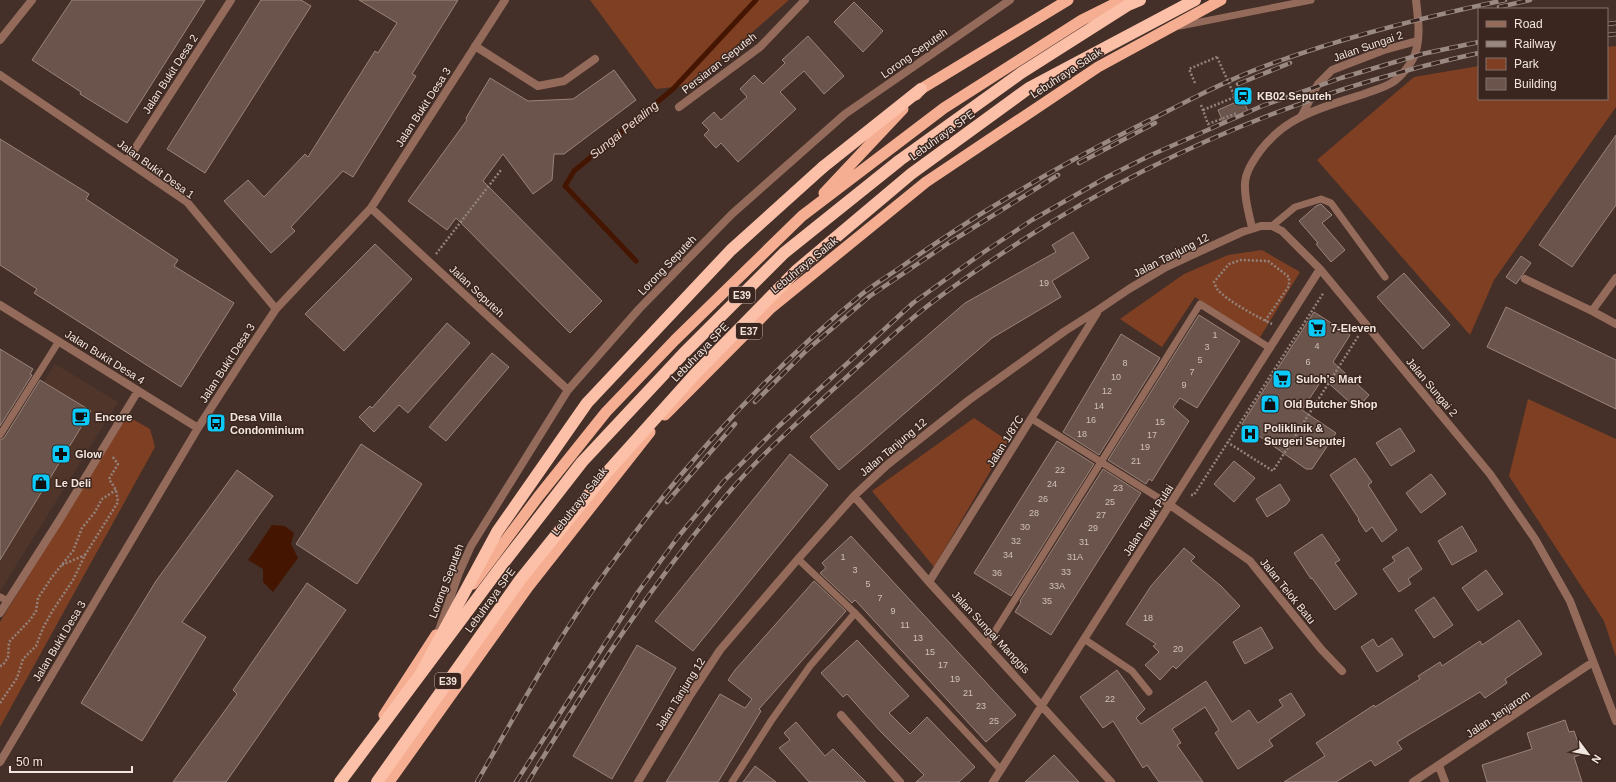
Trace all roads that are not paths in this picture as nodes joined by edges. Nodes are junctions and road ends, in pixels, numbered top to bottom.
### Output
1 (32, 0) edge
2 (231, 0) edge
3 (505, 0) edge
4 (805, 0) edge
5 (1010, 0) edge
6 (1068, 0) edge
7 (1122, 0) edge
8 (1140, 0) edge
9 (1195, 0) edge
10 (1221, 0) edge
11 (1311, 0) edge
12 (1416, 0) edge
13 (1171, 27) junction
14 (0, 40) edge
15 (1417, 41) junction
16 (475, 46) junction
17 (595, 59) dead end
18 (0, 75) edge
19 (921, 89) junction
20 (679, 107) dead end
21 (1301, 117) junction
22 (127, 161) junction
23 (371, 208) junction
24 (802, 216) junction
25 (1272, 226) junction
26 (1252, 228) junction
27 (1320, 269) junction
28 (1385, 277) dead end
29 (1616, 278) edge
30 (1525, 280) dead end
31 (0, 305) edge
32 (276, 309) junction
33 (1098, 310) junction
34 (1592, 311) junction
35 (1616, 324) edge
36 (59, 341) junction
37 (1270, 348) junction
38 (568, 390) junction
39 (138, 391) junction
40 (1032, 419) junction
41 (198, 428) junction
42 (0, 435) edge
43 (1101, 462) junction
44 (854, 496) junction
45 (1170, 505) junction
46 (798, 559) junction
47 (930, 582) junction
48 (0, 597) edge
49 (8, 601) junction
50 (855, 612) junction
51 (0, 613) edge
52 (439, 631) junction
53 (1084, 639) junction
54 (987, 644) junction
55 (1594, 662) junction
56 (1342, 671) dead end
57 (421, 673) junction
58 (1149, 692) dead end
59 (1043, 705) junction
60 (841, 716) dead end
61 (1616, 722) edge
62 (0, 762) edge
63 (1439, 766) junction
64 (1001, 770) junction
65 (340, 782) edge
66 (377, 782) edge
67 (389, 782) edge
68 (638, 782) edge
69 (732, 782) edge
70 (900, 782) edge
71 (993, 782) edge
72 (1112, 782) edge
73 (1413, 782) edge
74 (1445, 782) edge

1 - 14 street
2 - 22 street, Jalan Bukit Desa 2
3 - 16 street, Jalan Bukit Desa 3
4 - 20 street, Persiaran Seputeh
5 - 38 street, Lorong Seputeh
6 - 19 highway
7 - 24 highway
8 - 57 highway, Lebuhraya SPE / E39, bridge
9 - 66 highway, Lebuhraya SPE / E39
10 - 13 highway, Lebuhraya Salak / E37
11 - 13 lane
12 - 15 street
13 - 67 highway, Lebuhraya Salak / E37
15 - 21 street, Jalan Sungai 2
15 - 21 street, Jalan Sungai 2
16 - 17 street
16 - 23 street, Jalan Bukit Desa 3
18 - 22 street, Jalan Bukit Desa 1
19 - 24 highway
19 - 57 highway, bridge
21 - 26 street, Jalan Sungai 2
22 - 32 street, Jalan Bukit Desa 1
23 - 32 street, Jalan Bukit Desa 3
23 - 38 street, Jalan Seputeh
24 - 52 highway
25 - 26 street
25 - 27 street, Jalan Sungai 2
25 - 28 lane
26 - 33 street, Jalan Tanjung 12
27 - 37 street, Jalan Teluk Pulai
27 - 55 street, Jalan Sungai 2
29 - 34 street
30 - 34 street
31 - 36 street, Jalan Bukit Desa 4
32 - 41 street, Jalan Bukit Desa 3
33 - 40 street, Jalan 1/87C
33 - 44 street, Jalan Tanjung 12
34 - 35 street
36 - 39 street, Jalan Bukit Desa 4
36 - 42 lane
37 - 43 lane
37 - 45 street, Jalan Teluk Pulai
38 - 52 street, Lorong Seputeh
39 - 41 street, Jalan Bukit Desa 4
39 - 49 street
40 - 43 lane
40 - 47 street, Jalan 1/87C
41 - 62 street, Jalan Bukit Desa 3
43 - 45 lane
43 - 54 lane
44 - 46 street, Jalan Tanjung 12
44 - 47 street, Jalan Sungai Manggis
45 - 53 street, Jalan Teluk Pulai
45 - 56 street, Jalan Telok Batu
46 - 50 lane
46 - 68 street, Jalan Tanjung 12
47 - 54 street, Jalan Sungai Manggis
48 - 49 lane
49 - 51 street
50 - 64 lane
50 - 69 lane
52 - 65 highway
53 - 58 lane
53 - 59 street, Jalan Teluk Pulai
54 - 59 street, Jalan Sungai Manggis
55 - 61 street, Jalan Sungai 2
55 - 63 street, Jalan Jenjarom
57 - 65 highway, Lebuhraya SPE / E39
59 - 64 street, Jalan Teluk Pulai
59 - 72 street, Jalan Sungai Manggis
60 - 70 street
63 - 73 street, Jalan Jenjarom
63 - 74 street
64 - 71 street, Jalan Teluk Pulai

